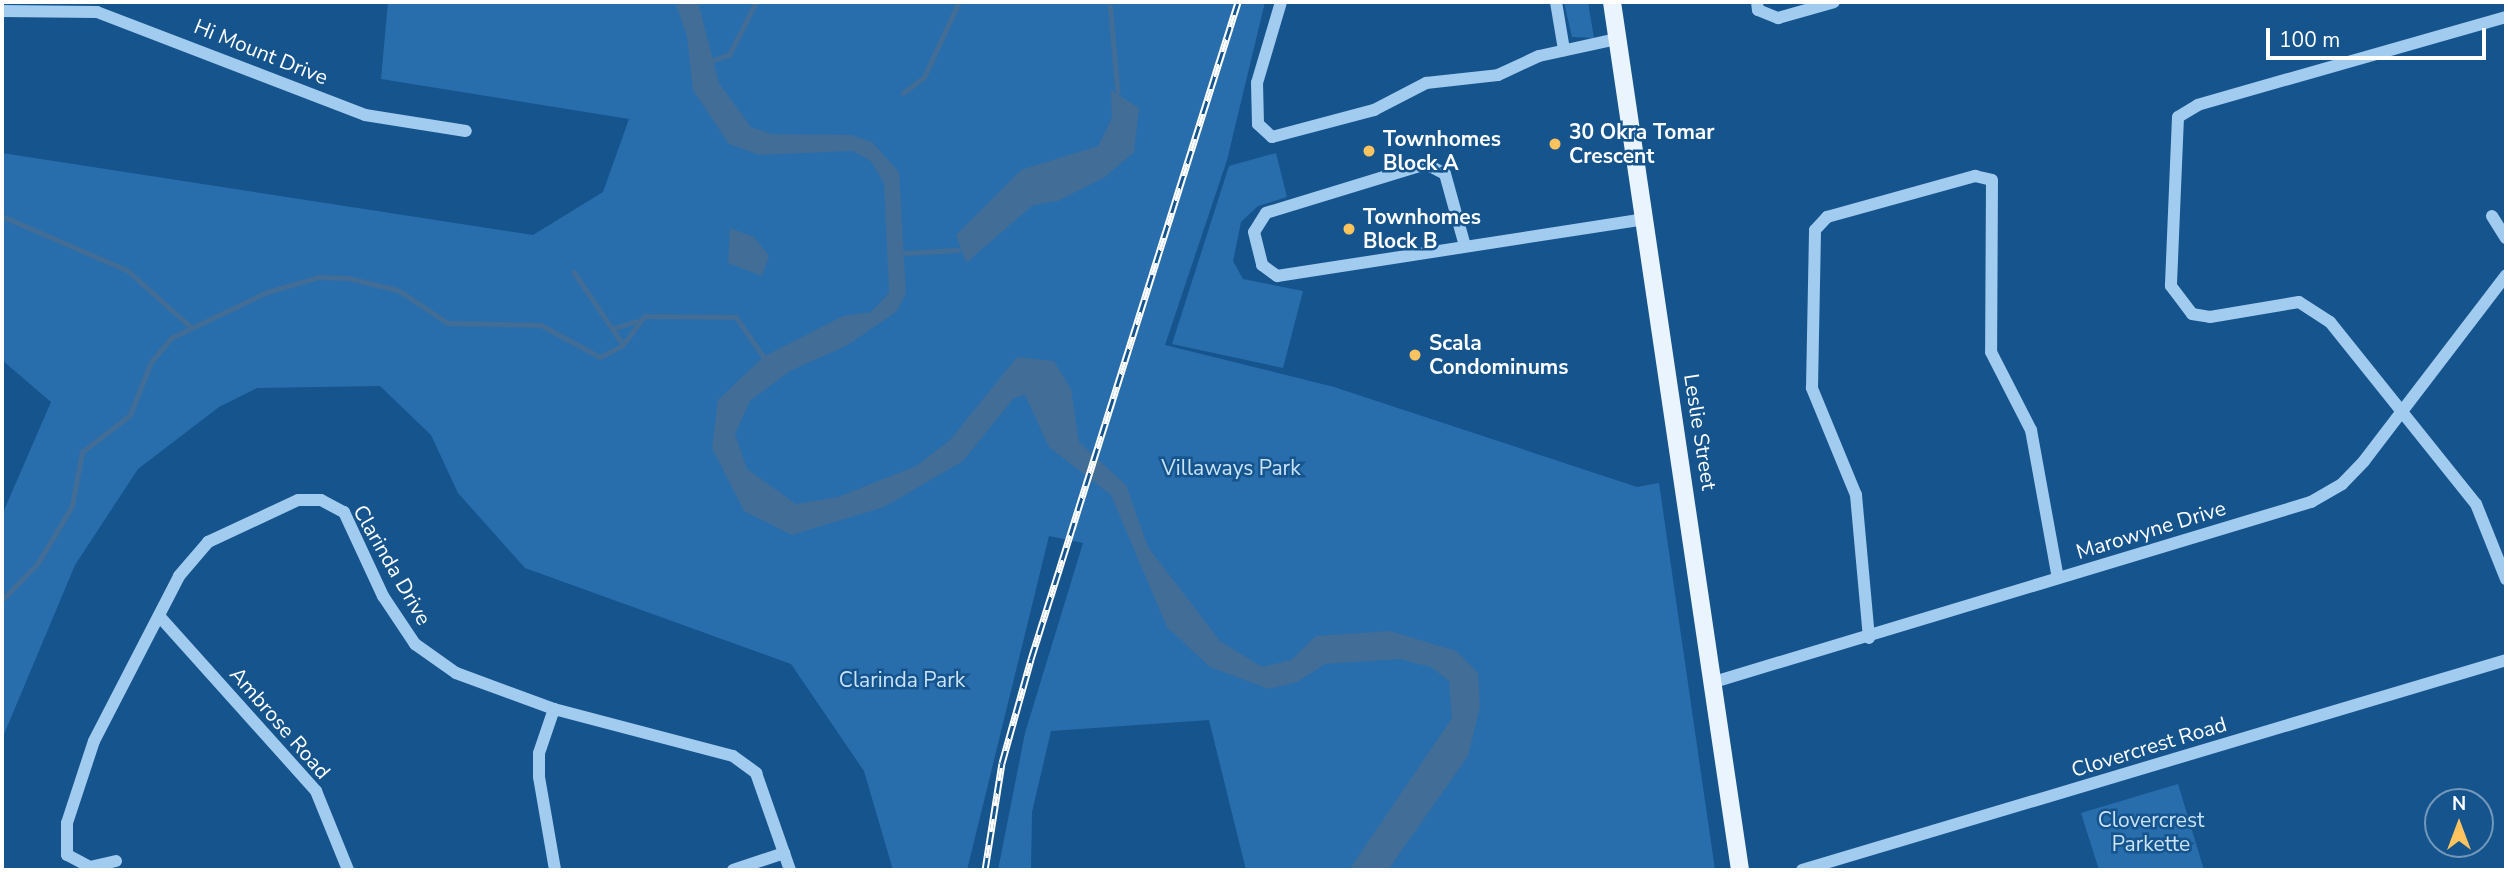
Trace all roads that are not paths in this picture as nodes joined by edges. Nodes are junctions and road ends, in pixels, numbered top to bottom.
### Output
1 (1281, 2) edge
2 (1556, 2) edge
3 (1612, 2) edge
4 (1757, 2) edge
5 (1834, 2) edge
6 (2, 11) edge
7 (2506, 17) edge
8 (1617, 39) junction
9 (1564, 50) junction
10 (466, 131) dead end
11 (2492, 216) dead end
12 (1644, 219) junction
13 (2506, 238) edge
14 (1465, 246) junction
15 (2506, 275) edge
16 (2402, 411) junction
17 (2058, 578) junction
18 (2506, 579) edge
19 (160, 617) junction
20 (1869, 638) junction
21 (2506, 660) edge
22 (1714, 682) junction
23 (554, 709) junction
24 (783, 853) junction
25 (116, 861) dead end
26 (348, 870) edge
27 (555, 870) edge
28 (733, 870) edge
29 (790, 870) edge
30 (1740, 870) edge
31 (1802, 870) edge

1 - 9 street
2 - 9 street
3 - 8 main road, Leslie Street
4 - 5 street
6 - 10 street, Hi Mount Drive
7 - 16 street
8 - 9 street
8 - 12 main road, Leslie Street
11 - 13 street
12 - 14 street
12 - 22 main road, Leslie Street
14 - 14 street
15 - 16 street, Marowyne Drive
16 - 17 street, Marowyne Drive
16 - 18 street
17 - 20 street, Marowyne Drive
17 - 20 street
19 - 23 street, Clarinda Drive
19 - 25 street, Clarinda Drive
19 - 26 street, Ambrose Road
20 - 22 street, Marowyne Drive
21 - 31 street, Clovercrest Road
22 - 30 main road, Leslie Street
23 - 24 street, Clarinda Drive
23 - 27 street
24 - 28 street
24 - 29 street, Clarinda Drive

